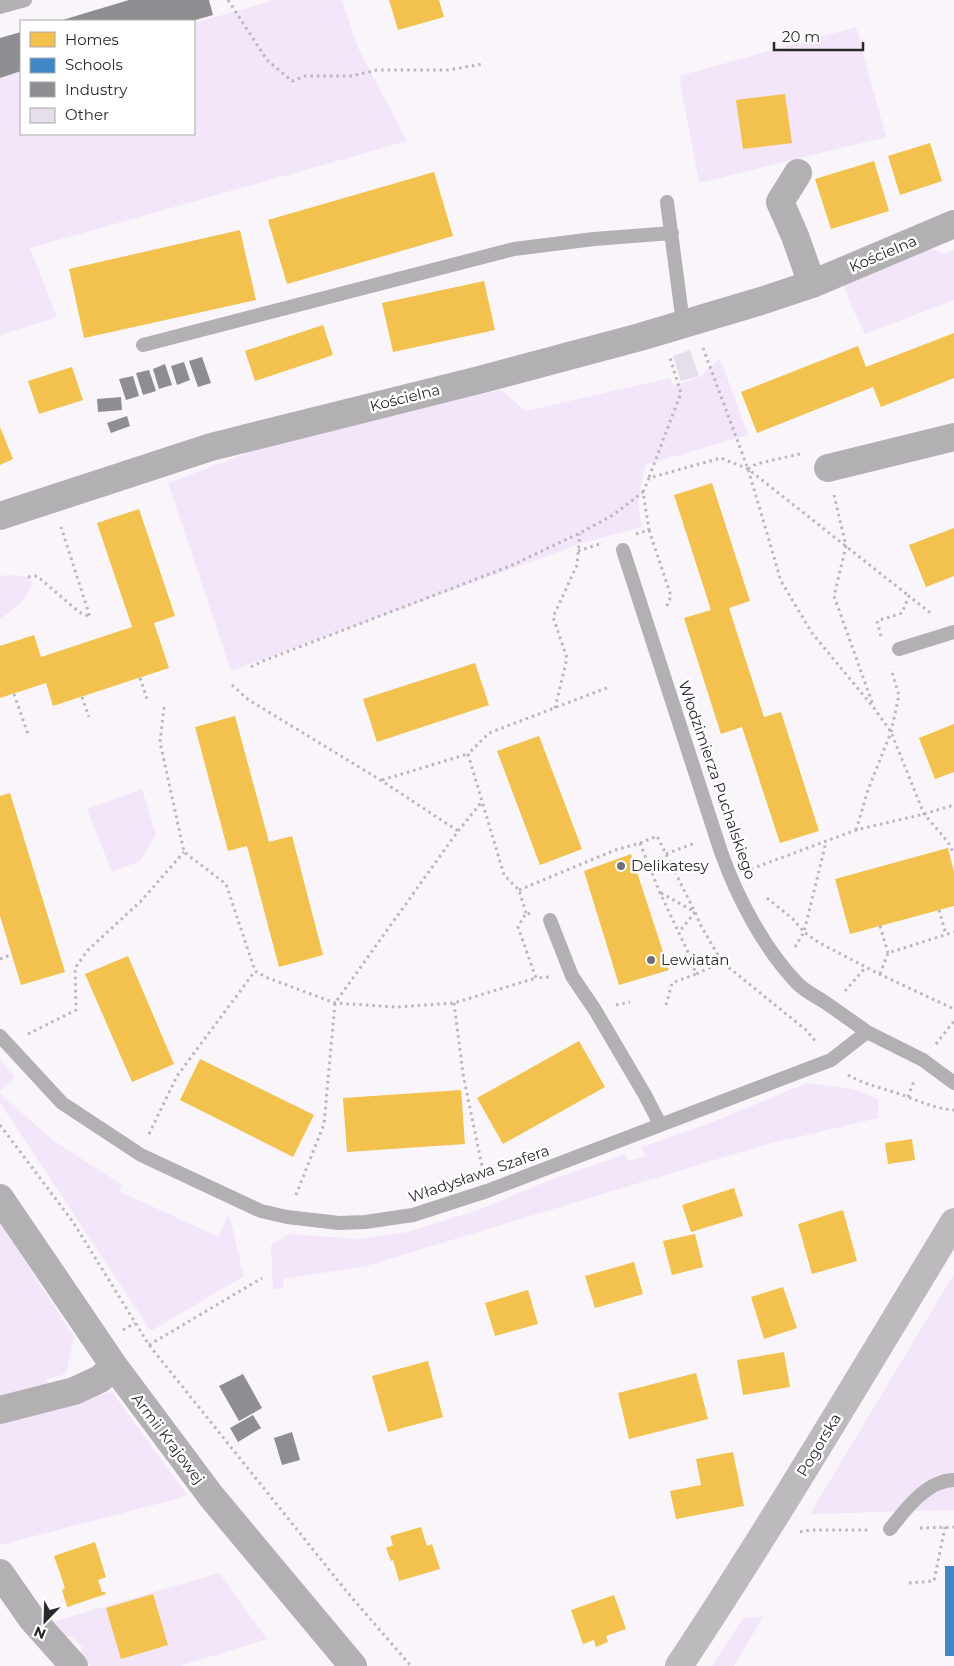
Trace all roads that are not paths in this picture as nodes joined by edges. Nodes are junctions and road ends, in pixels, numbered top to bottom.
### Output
1 (25, 0) edge
2 (0, 7) edge
3 (798, 173) dead end
4 (667, 202) dead end
5 (954, 224) edge
6 (672, 233) junction
7 (812, 284) junction
8 (688, 322) junction
9 (143, 345) dead end
10 (954, 436) edge
11 (828, 468) road end
12 (0, 516) edge
13 (623, 550) dead end
14 (954, 632) edge
15 (899, 649) dead end
16 (550, 920) dead end
17 (867, 1032) junction
18 (0, 1036) edge
19 (954, 1083) edge
20 (660, 1124) junction
21 (0, 1198) edge
22 (954, 1222) edge
23 (114, 1366) junction
24 (0, 1410) edge
25 (954, 1480) edge
26 (890, 1529) dead end
27 (0, 1573) edge
28 (74, 1666) edge
29 (353, 1666) edge
30 (680, 1666) edge

1 - 2 lane
3 - 7 street
4 - 6 lane
5 - 7 street, Kościelna
6 - 8 lane
6 - 9 lane
7 - 8 street, Kościelna
8 - 12 street, Kościelna
10 - 11 street
13 - 17 lane, Włodzimierza Puchalskiego
14 - 15 lane
16 - 20 lane
17 - 19 lane
17 - 20 lane, Władysława Szafera
18 - 20 lane, Władysława Szafera
21 - 23 street, Armii Krajowej
22 - 30 street, Pogorska
23 - 24 street
23 - 29 street, Armii Krajowej
25 - 26 lane
27 - 28 street

